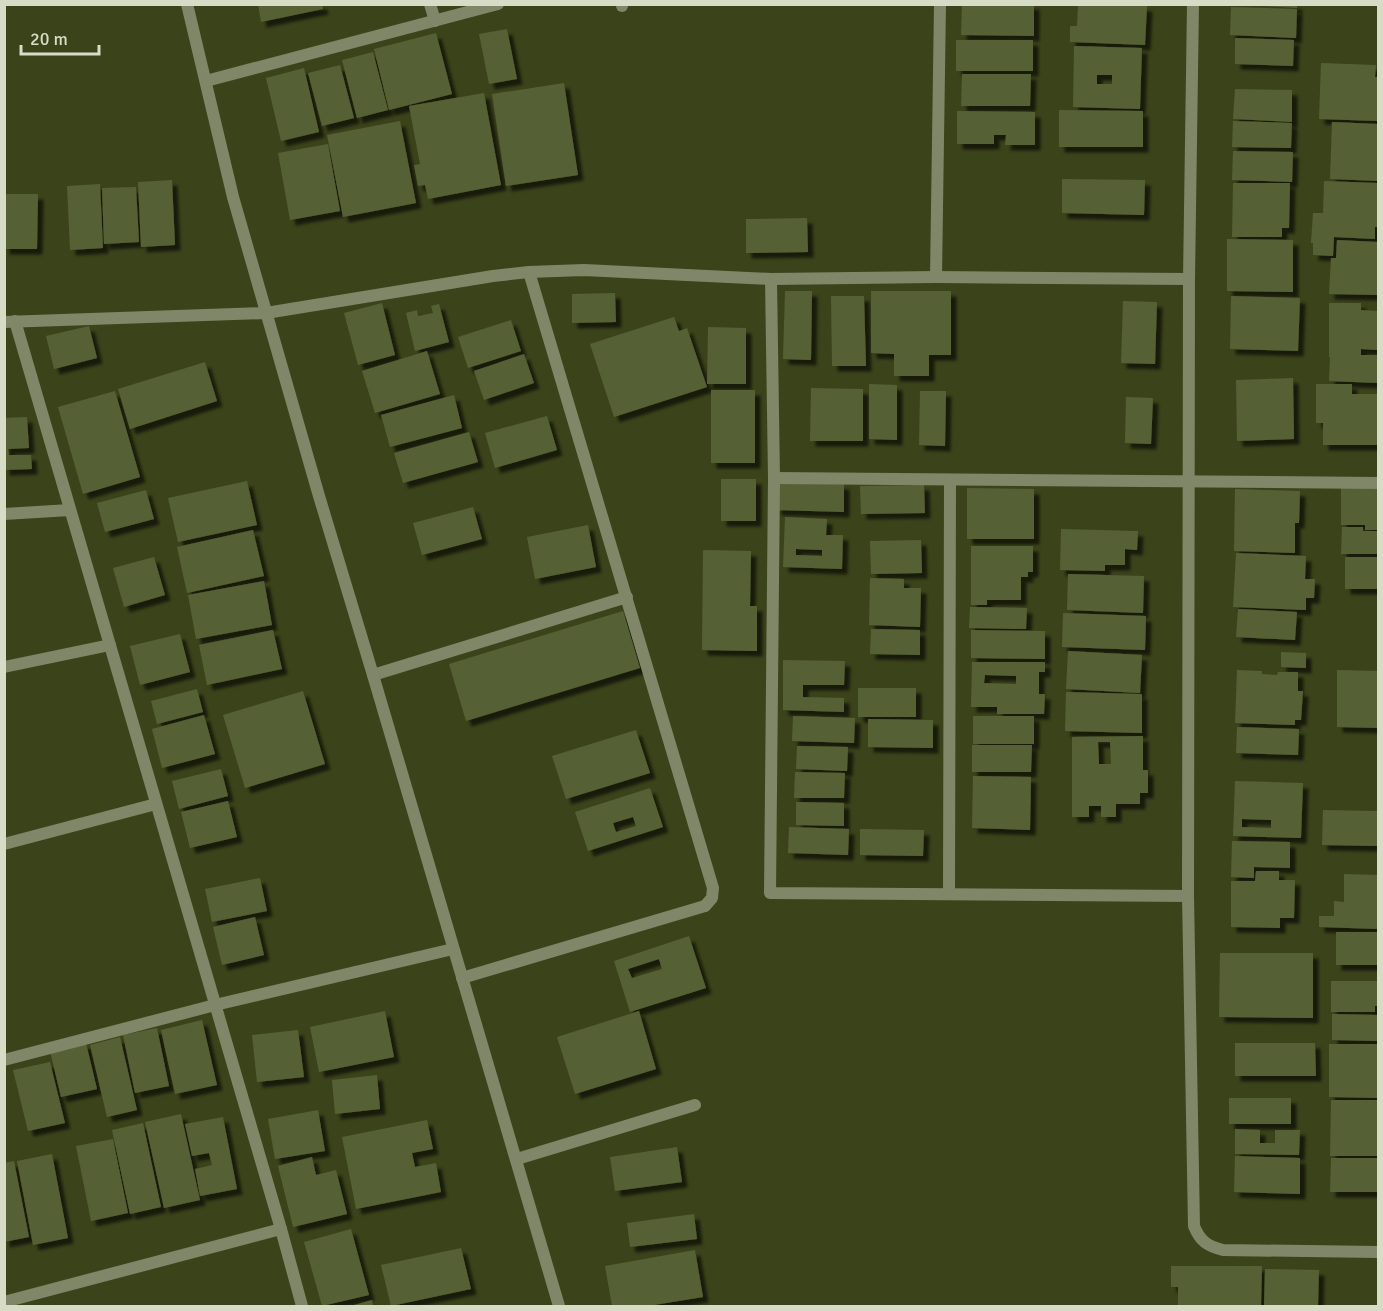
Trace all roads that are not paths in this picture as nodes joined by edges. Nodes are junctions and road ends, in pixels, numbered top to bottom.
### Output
1 (187, 4) edge
2 (430, 4) edge
3 (498, 4) edge
4 (940, 4) edge
5 (1192, 4) edge
6 (435, 21) junction
7 (207, 81) junction
8 (529, 272) junction
9 (936, 277) junction
10 (771, 279) junction
11 (1189, 279) junction
12 (266, 313) junction
13 (10, 321) edge
14 (774, 478) junction
15 (950, 480) junction
16 (1189, 482) junction
17 (1378, 483) edge
18 (70, 510) junction
19 (4, 514) edge
20 (627, 597) junction
21 (110, 645) junction
22 (4, 668) edge
23 (373, 675) junction
24 (156, 804) junction
25 (4, 844) edge
26 (949, 894) junction
27 (1188, 896) junction
28 (453, 950) junction
29 (462, 978) junction
30 (215, 1005) junction
31 (4, 1060) edge
32 (695, 1105) dead end
33 (517, 1159) junction
34 (281, 1229) junction
35 (1378, 1252) edge
36 (4, 1302) edge
37 (302, 1306) edge
38 (559, 1306) edge

1 - 7 street
2 - 6 street
3 - 6 street
4 - 9 street
5 - 11 street
6 - 7 street
7 - 12 street
8 - 10 street
8 - 12 street
8 - 20 street
9 - 10 street
9 - 11 street
10 - 14 street
11 - 16 street
12 - 13 street
12 - 23 street
13 - 18 street
14 - 15 street
14 - 26 street
15 - 16 street
15 - 26 street
16 - 17 street
16 - 27 street
18 - 19 street
18 - 21 street
20 - 23 street
20 - 29 street
21 - 22 street
21 - 24 street
23 - 28 street
24 - 25 street
24 - 30 street
26 - 27 street
27 - 35 street
28 - 29 street
28 - 30 street
29 - 33 street
30 - 31 street
30 - 34 street
32 - 33 street
33 - 38 street
34 - 36 street
34 - 37 street

